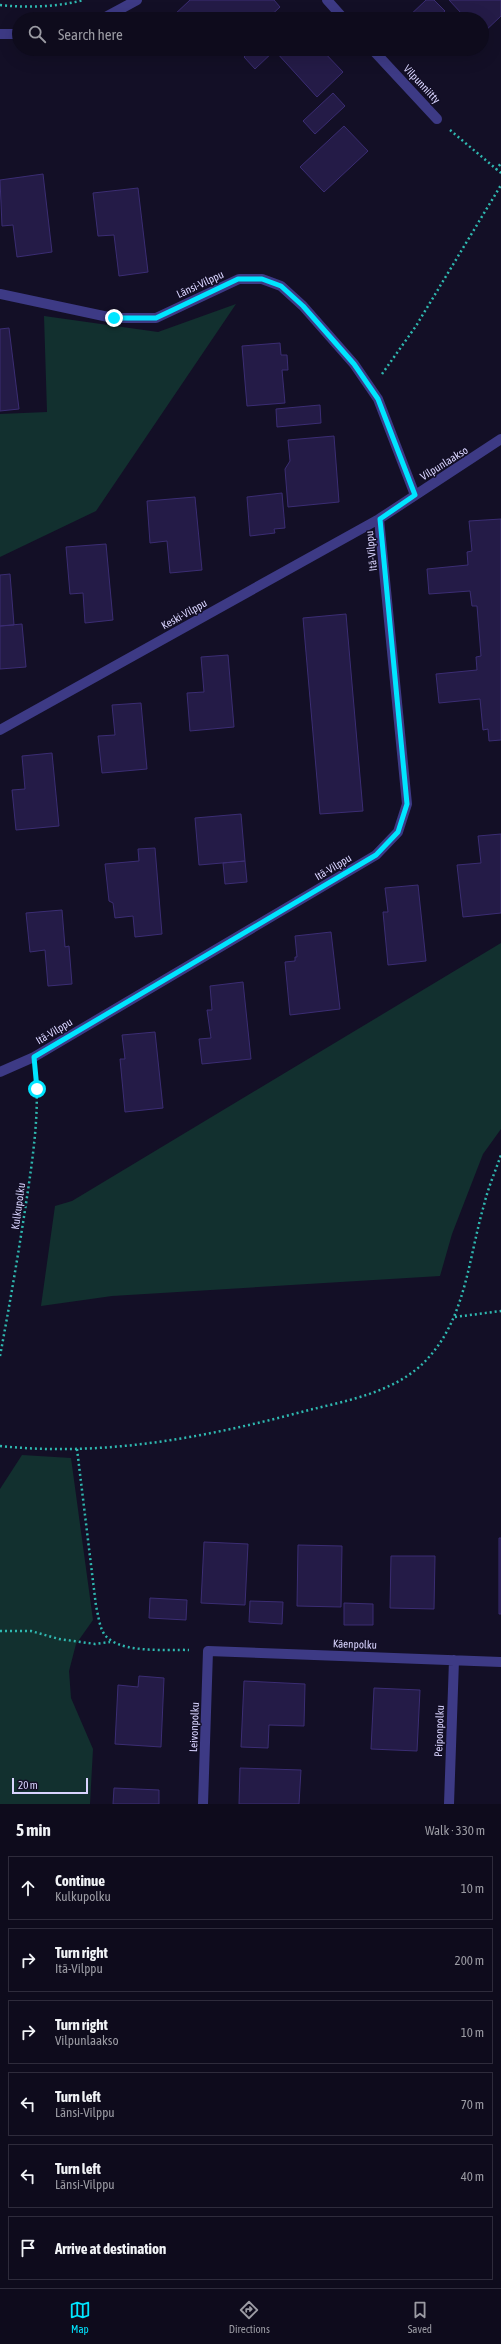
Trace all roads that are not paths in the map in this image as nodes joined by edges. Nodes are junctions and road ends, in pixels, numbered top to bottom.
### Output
1 (137, 0) edge
2 (327, 0) edge
3 (115, 12) edge
4 (338, 12) edge
5 (0, 34) edge
6 (12, 34) edge
7 (378, 56) edge
8 (437, 119) road end
9 (0, 294) edge
10 (501, 440) edge
11 (415, 495) junction
12 (380, 519) junction
13 (0, 730) edge
14 (0, 1072) edge
15 (208, 1651) joint
16 (454, 1660) junction
17 (501, 1662) edge
18 (203, 1804) edge
19 (449, 1804) edge

1 - 3 street
2 - 4 street
5 - 6 street
7 - 8 street, Vilpunniitty
9 - 11 street, Länsi-Vilppu
10 - 11 street, Vilpunlaakso
11 - 12 street, Vilpunlaakso
12 - 13 street, Keski-Vilppu
12 - 14 street, Itä-Vilppu
15 - 16 street, Käenpolku
15 - 18 street, Leivonpolku
16 - 17 street, Käenpolku
16 - 19 street, Peiponpolku

